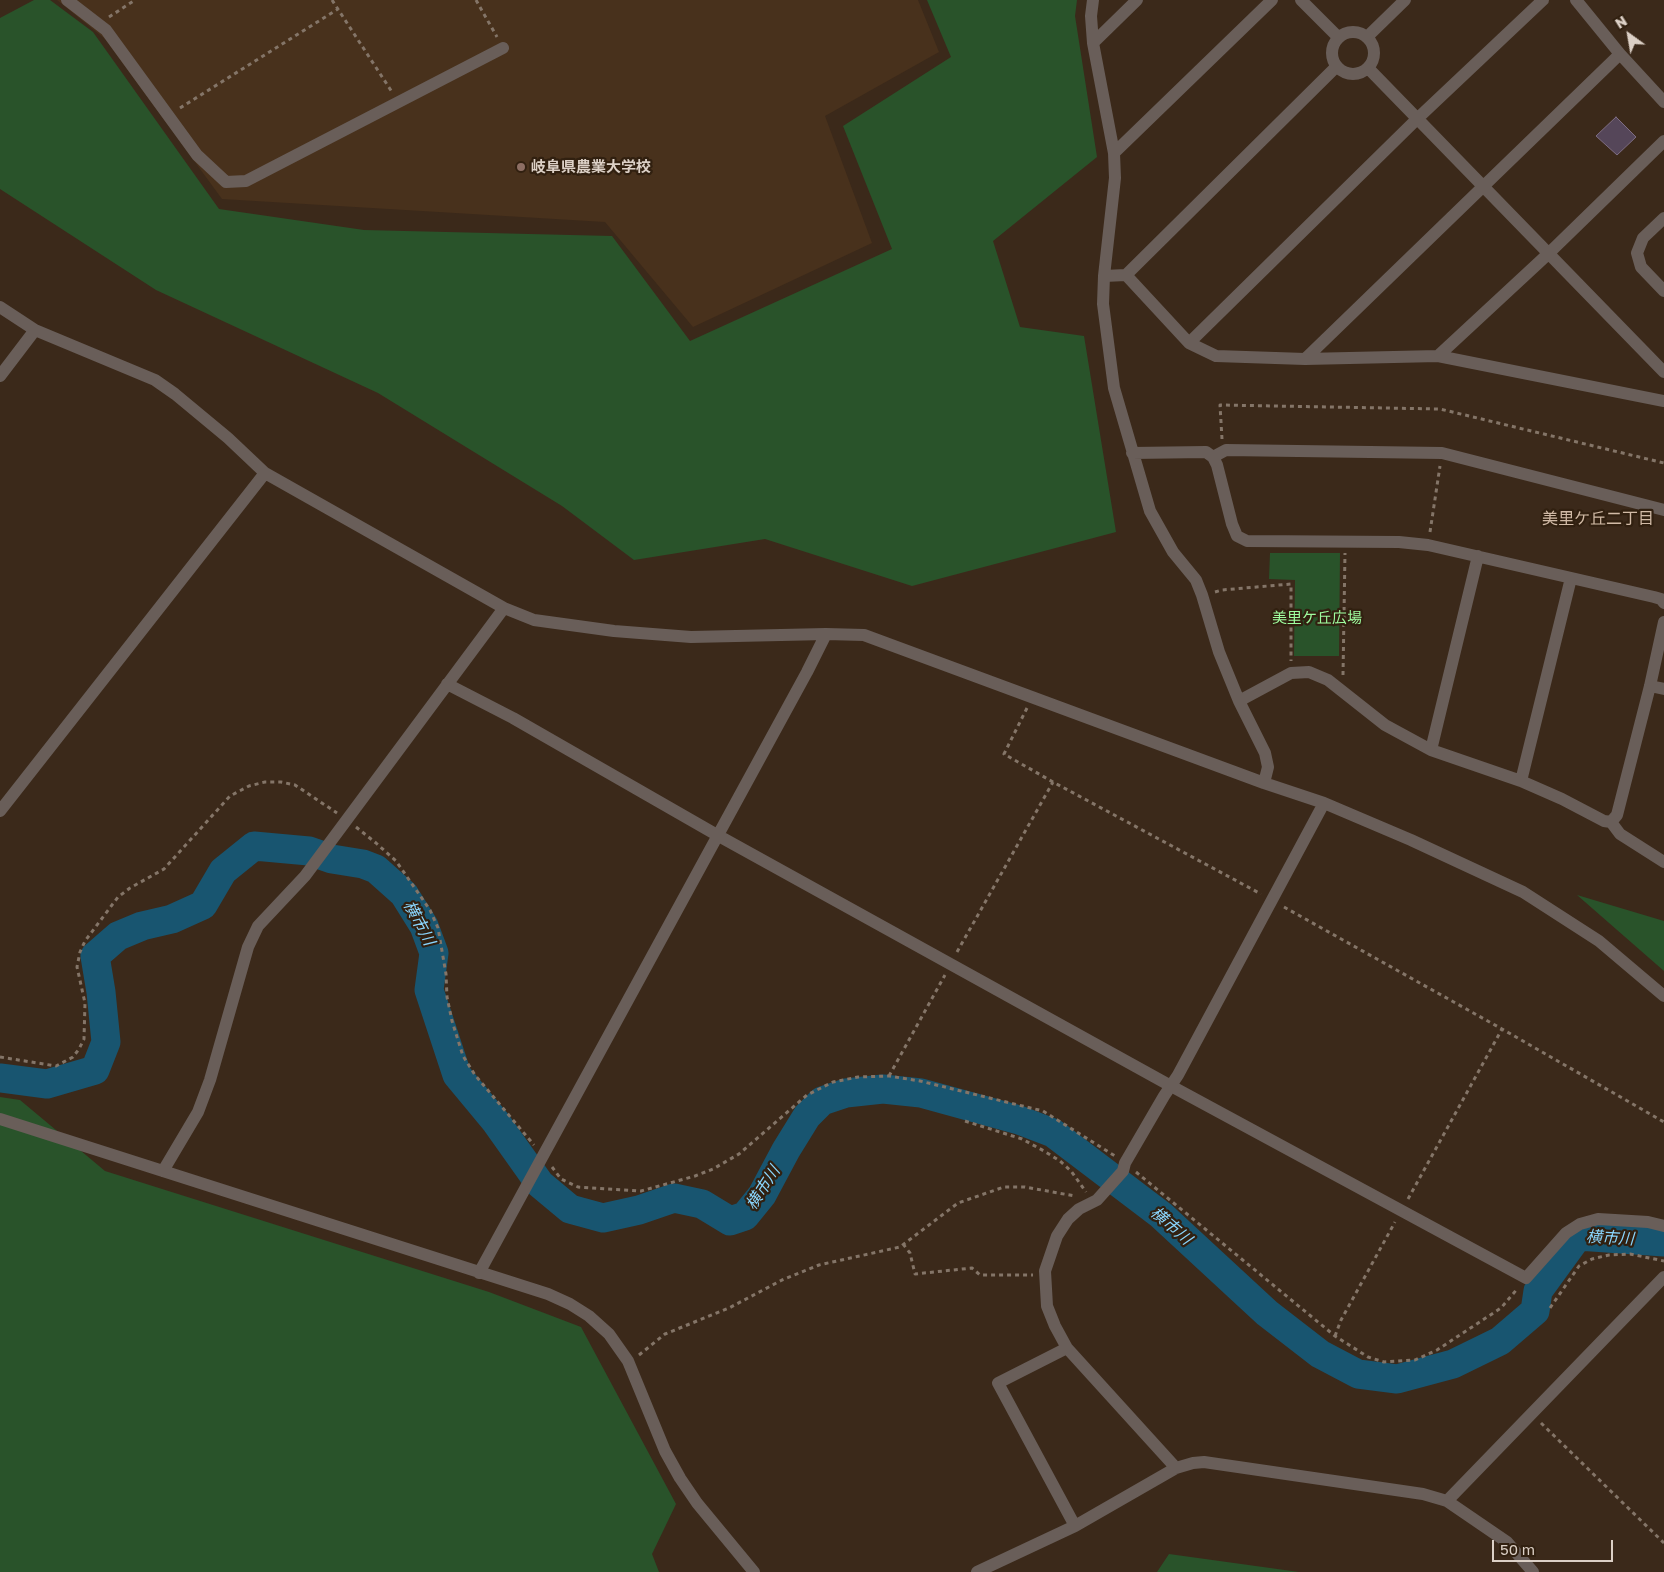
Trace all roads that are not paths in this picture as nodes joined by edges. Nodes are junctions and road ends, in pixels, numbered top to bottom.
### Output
1 (67, 0) edge
2 (1093, 0) edge
3 (1137, 0) edge
4 (1272, 0) edge
5 (1301, 0) edge
6 (1405, 0) edge
7 (1544, 0) edge
8 (1576, 0) edge
9 (1367, 37) junction
10 (1338, 38) junction
11 (1092, 43) junction
12 (503, 48) road end
13 (1620, 54) junction
14 (1336, 67) junction
15 (1368, 68) junction
16 (1664, 102) edge
17 (1418, 118) junction
18 (1664, 141) edge
19 (1114, 153) junction
20 (1483, 185) junction
21 (1664, 218) edge
22 (1548, 254) junction
23 (1126, 275) junction
24 (1104, 276) junction
25 (1664, 291) edge
26 (0, 307) edge
27 (35, 330) junction
28 (1189, 343) junction
29 (1438, 356) junction
30 (1305, 359) junction
31 (1664, 372) edge
32 (0, 376) edge
33 (1664, 401) edge
34 (1132, 453) junction
35 (1213, 457) junction
36 (265, 473) junction
37 (1664, 510) edge
38 (1478, 556) junction
39 (1571, 578) junction
40 (1664, 603) edge
41 (504, 608) junction
42 (1664, 622) edge
43 (826, 634) junction
44 (447, 684) junction
45 (1650, 686) junction
46 (1664, 690) edge
47 (1239, 701) junction
48 (1431, 750) junction
49 (1520, 781) junction
50 (1264, 783) junction
51 (1324, 803) junction
52 (0, 812) edge
53 (1611, 822) junction
54 (717, 836) junction
55 (1664, 862) edge
56 (1664, 996) edge
57 (1171, 1086) junction
58 (0, 1119) edge
59 (163, 1171) junction
60 (1664, 1226) edge
61 (479, 1272) junction
62 (1664, 1277) edge
63 (1067, 1348) junction
64 (1176, 1468) junction
65 (1447, 1501) junction
66 (1075, 1526) junction
67 (754, 1572) edge
68 (977, 1572) edge
69 (1533, 1572) edge

1 - 12 street
2 - 11 street
3 - 11 street
4 - 19 street
5 - 10 street
6 - 9 street
7 - 17 street
8 - 13 street
9 - 10 street
9 - 15 street
10 - 14 street
11 - 19 street
13 - 16 street
13 - 20 street
14 - 15 street
14 - 23 street
15 - 17 street
17 - 20 street
17 - 28 street
18 - 22 street
19 - 24 street
20 - 22 street
20 - 30 street
21 - 25 street
22 - 29 street
22 - 31 street
23 - 24 street
23 - 28 street
24 - 34 street
26 - 27 street
27 - 32 street
27 - 36 street
28 - 30 street
29 - 30 street
29 - 33 street
34 - 35 street
34 - 47 street
35 - 37 street
35 - 38 street
36 - 41 street
36 - 52 street
38 - 39 street
38 - 48 street
39 - 40 street
39 - 49 street
41 - 43 street
41 - 44 street
42 - 45 street
43 - 50 street
43 - 54 street
44 - 54 street
44 - 59 street
45 - 46 street
45 - 53 street
47 - 48 street
47 - 50 street
48 - 49 street
49 - 53 street
50 - 51 street
51 - 56 street
51 - 57 street
53 - 55 street
54 - 57 street
54 - 61 street
57 - 60 street
57 - 63 street
58 - 59 street
59 - 61 street
61 - 67 street
62 - 65 street
63 - 64 street
63 - 66 street
64 - 65 street
64 - 66 street
65 - 69 street
66 - 68 street

